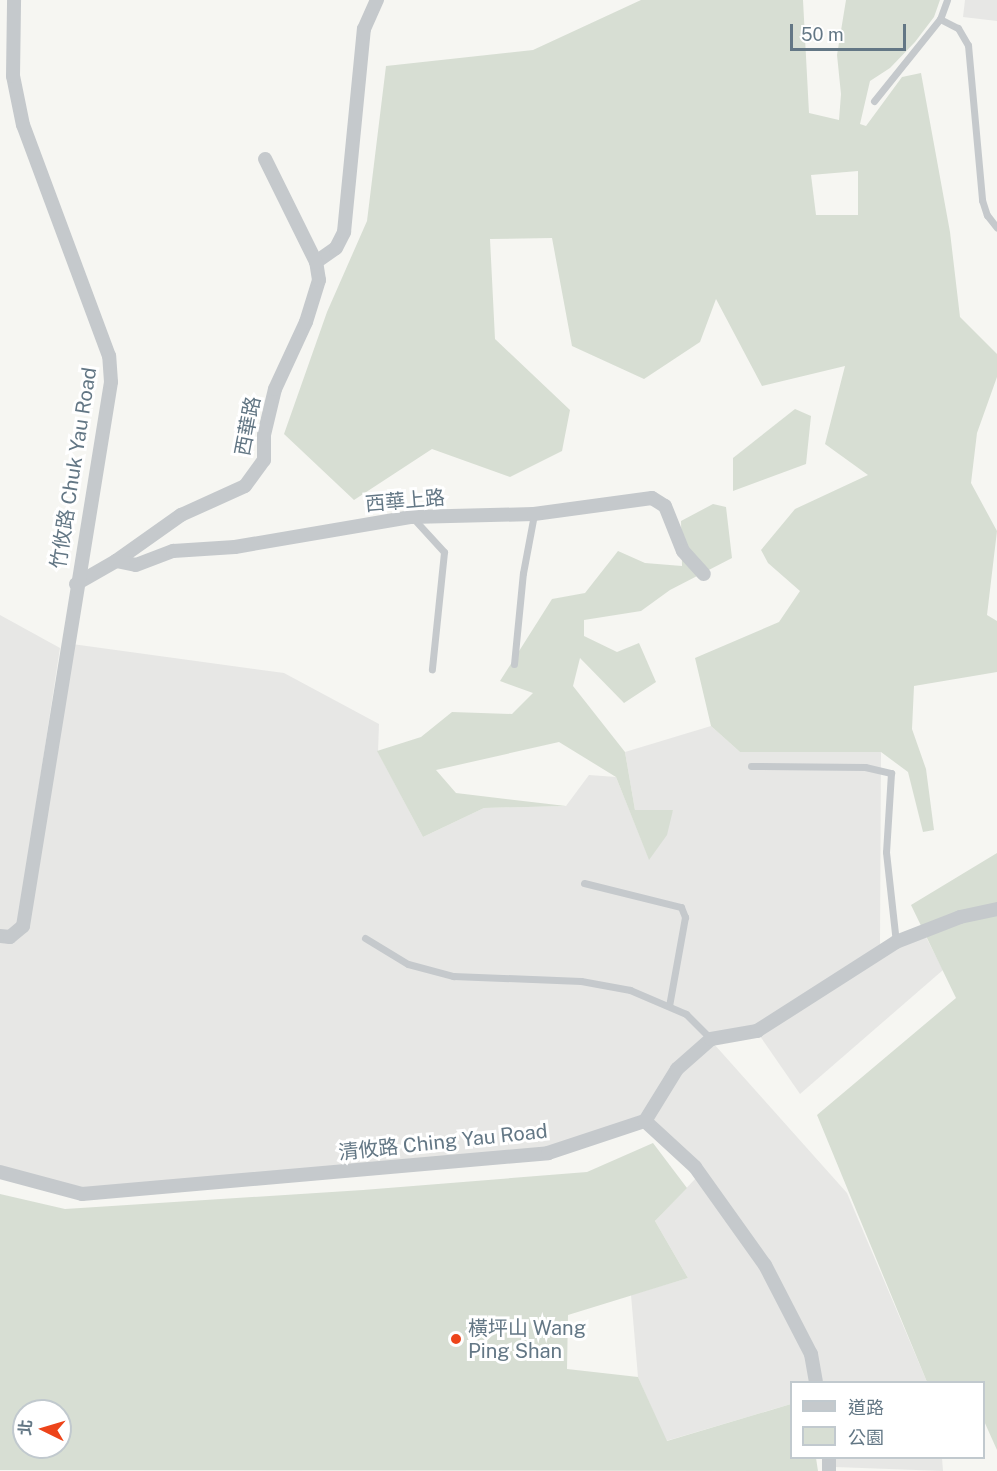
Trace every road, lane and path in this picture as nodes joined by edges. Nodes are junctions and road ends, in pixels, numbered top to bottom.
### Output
1 (14, 0) edge
2 (378, 0) edge
3 (947, 0) edge
4 (940, 19) junction
5 (874, 101) dead end
6 (265, 159) dead end
7 (997, 228) edge
8 (316, 262) junction
9 (534, 514) junction
10 (411, 517) junction
11 (116, 561) junction
12 (704, 574) dead end
13 (76, 584) junction
14 (514, 664) dead end
15 (432, 669) dead end
16 (751, 766) dead end
17 (584, 883) dead end
18 (997, 909) edge
19 (0, 936) edge
20 (365, 938) dead end
21 (896, 942) junction
22 (669, 1006) junction
23 (711, 1039) junction
24 (645, 1121) junction
25 (0, 1172) edge
26 (816, 1381) edge

1 - 13 street, 竹攸路 Chuk Yau Road
2 - 8 street
3 - 4 lane
4 - 5 lane
4 - 7 lane
6 - 8 street, 西華路
8 - 11 street, 西華路
9 - 10 street, 西華上路
9 - 12 street, 西華上路
9 - 14 lane
10 - 11 street, 西華上路
10 - 15 lane
11 - 13 street
13 - 19 street, 竹攸路 Chuk Yau Road
16 - 21 lane
17 - 22 lane
18 - 21 street
20 - 22 lane
21 - 23 street
22 - 23 lane
23 - 24 street
24 - 25 street, 清攸路 Ching Yau Road
24 - 26 street

